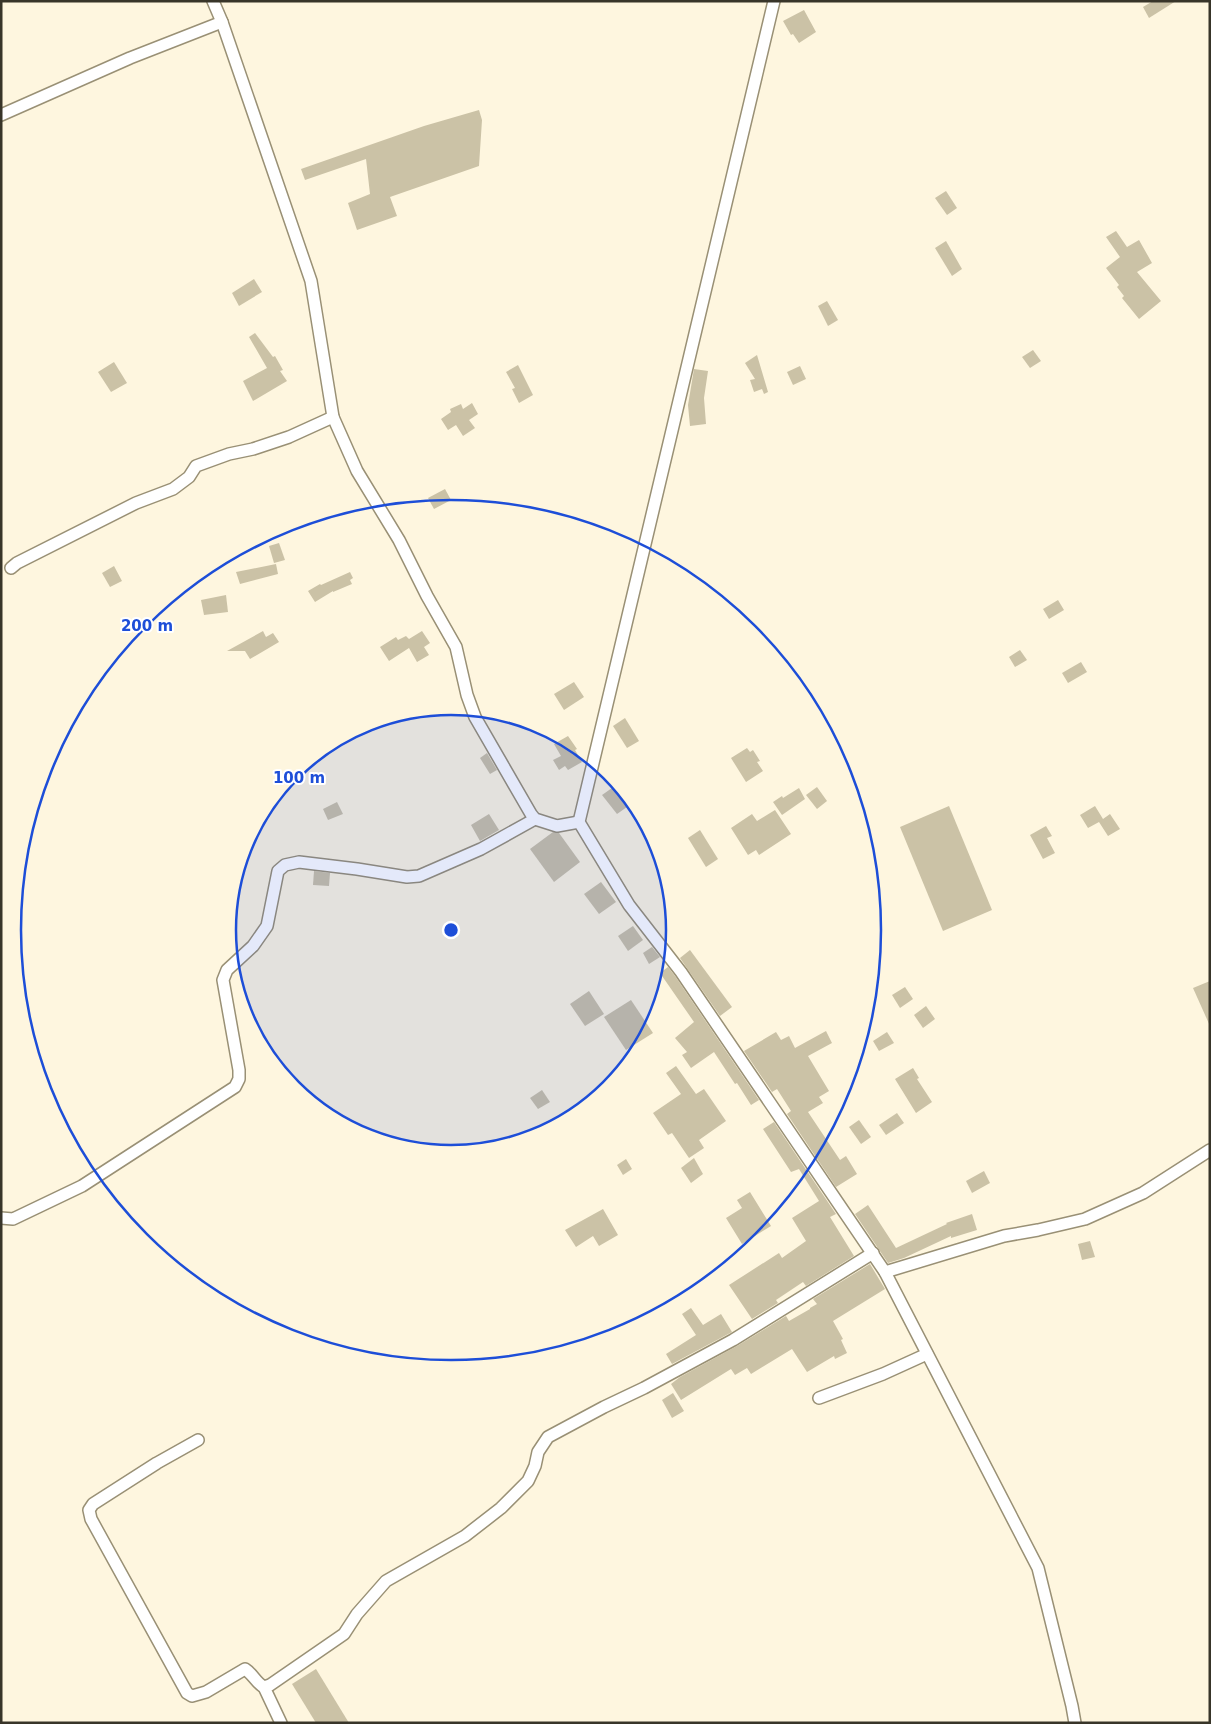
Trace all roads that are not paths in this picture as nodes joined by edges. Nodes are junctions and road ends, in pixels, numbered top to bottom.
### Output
1 (213, 1) edge
2 (774, 1) edge
3 (222, 22) junction
4 (1, 116) edge
5 (333, 417) junction
6 (11, 568) dead end
7 (535, 819) junction
8 (579, 822) junction
9 (1210, 1150) edge
10 (1, 1218) edge
11 (873, 1253) junction
12 (884, 1272) junction
13 (927, 1354) junction
14 (820, 1398) dead end
15 (198, 1440) dead end
16 (264, 1687) junction
17 (281, 1723) edge
18 (1075, 1723) edge

1 - 3 street
2 - 8 street
3 - 4 street
3 - 5 street
5 - 6 street
5 - 7 street
7 - 8 street
7 - 10 street
8 - 11 street
9 - 12 street
11 - 12 street
11 - 16 street
12 - 13 street
13 - 14 street
13 - 18 street
15 - 16 street
16 - 17 street

